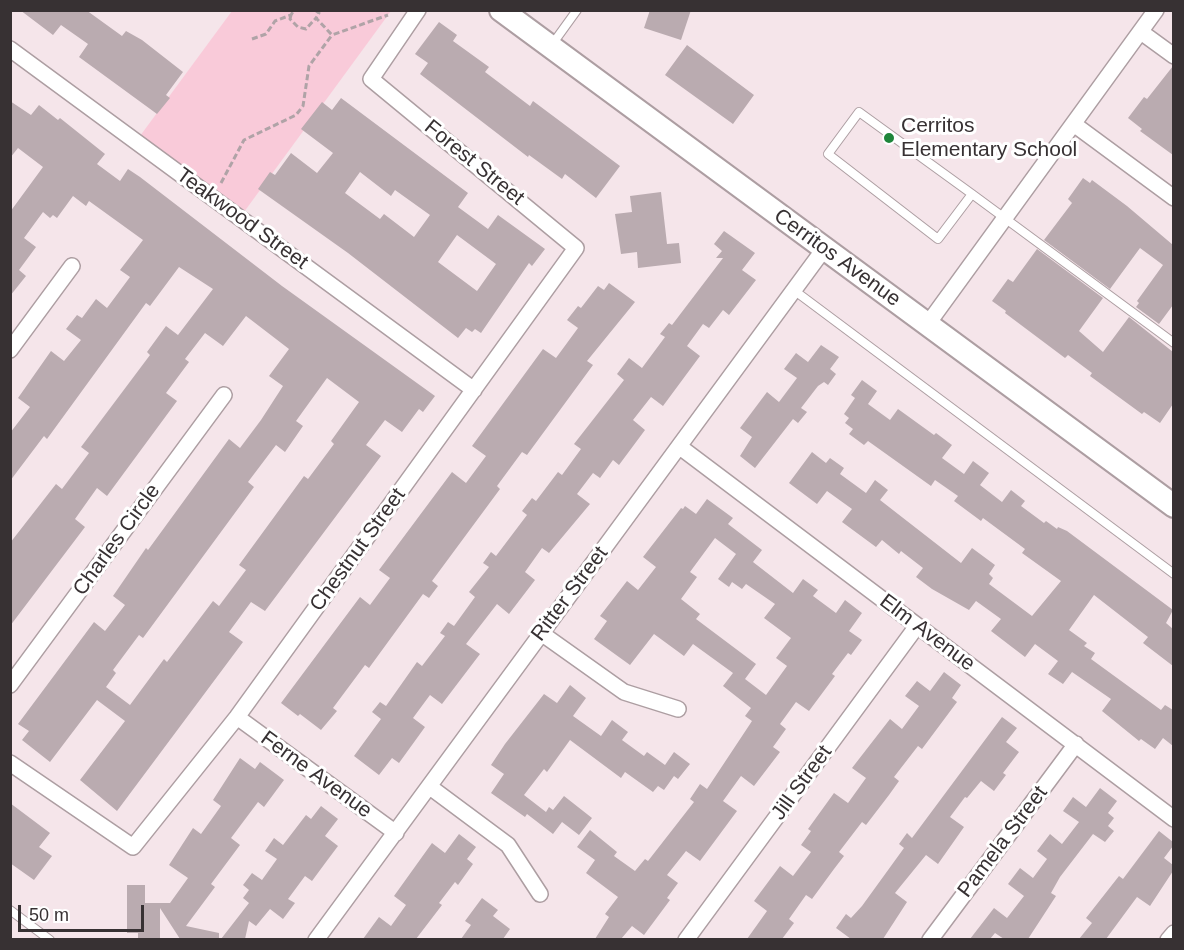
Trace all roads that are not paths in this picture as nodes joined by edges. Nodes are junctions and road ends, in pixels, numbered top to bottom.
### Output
1 (418, 10) edge
2 (501, 10) edge
3 (578, 10) edge
4 (1156, 10) edge
5 (1141, 32) junction
6 (551, 47) junction
7 (10, 49) edge
8 (1173, 56) edge
9 (1074, 125) junction
10 (972, 194) junction
11 (1173, 198) edge
12 (1006, 220) junction
13 (576, 248) joint
14 (824, 249) junction
15 (72, 266) dead end
16 (795, 291) junction
17 (927, 325) junction
18 (1173, 343) edge
19 (10, 350) edge
20 (474, 390) junction
21 (224, 395) dead end
22 (680, 447) junction
23 (1173, 506) edge
24 (1173, 574) edge
25 (917, 626) junction
26 (541, 633) junction
27 (10, 685) edge
28 (678, 709) dead end
29 (237, 717) junction
30 (1076, 744) junction
31 (10, 763) edge
32 (430, 787) junction
33 (1173, 819) edge
34 (396, 833) junction
35 (540, 894) dead end
36 (10, 910) edge
37 (1173, 933) edge
38 (50, 939) edge
39 (316, 939) edge
40 (686, 939) edge
41 (930, 939) edge
42 (1168, 939) edge

1 - 13 street, Forest Street
2 - 6 main road, Cerritos Avenue
3 - 6 lane
4 - 5 street
5 - 8 street
5 - 9 street
6 - 14 main road, Cerritos Avenue
7 - 20 street, Teakwood Street
9 - 11 street
9 - 12 street
10 - 10 lane
10 - 12 lane
12 - 17 street
12 - 18 lane
13 - 20 street, Chestnut Street
14 - 16 street, Ritter Street
14 - 17 main road, Cerritos Avenue
15 - 19 street
16 - 22 street, Ritter Street
16 - 24 lane
17 - 23 main road, Cerritos Avenue
20 - 29 street, Chestnut Street
21 - 27 street, Charles Circle
22 - 25 street, Elm Avenue
22 - 26 street, Ritter Street
25 - 30 street, Elm Avenue
25 - 40 street, Jill Street
26 - 28 street
26 - 32 street, Ritter Street
29 - 31 street, Chestnut Street
29 - 34 street, Ferne Avenue
30 - 33 street, Elm Avenue
30 - 41 street, Pamela Street
32 - 34 street, Ritter Street
32 - 35 street
34 - 39 street, Ritter Street
36 - 38 lane
37 - 42 street

